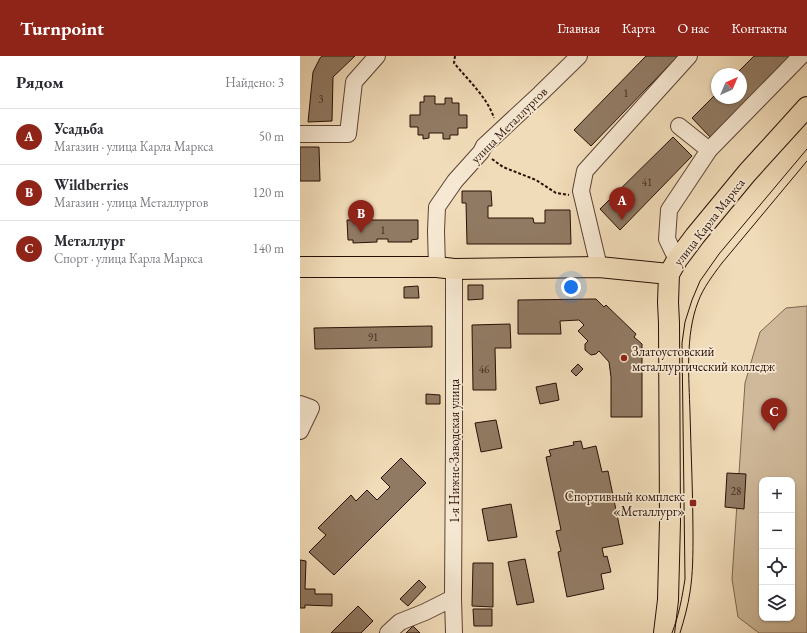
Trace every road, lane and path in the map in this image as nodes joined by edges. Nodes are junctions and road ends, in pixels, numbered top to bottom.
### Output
1 (377, 56) edge
2 (455, 56) edge
3 (579, 56) edge
4 (689, 56) edge
5 (801, 56) edge
6 (807, 107) edge
7 (679, 126) dead end
8 (500, 132) junction
9 (300, 134) edge
10 (709, 150) junction
11 (481, 152) junction
12 (583, 203) junction
13 (300, 267) edge
14 (599, 267) junction
15 (673, 267) junction
16 (445, 268) junction
17 (300, 404) edge
18 (300, 431) edge
19 (453, 598) junction
20 (668, 600) junction
21 (388, 633) edge
22 (454, 633) edge
23 (664, 633) edge
24 (677, 633) edge

1 - 9 street
2 - 8 path
3 - 8 street, улица Металлургов
4 - 12 street
5 - 10 street
6 - 15 main road, улица Карла Маркса
7 - 10 street
8 - 11 street, улица Металлургов
10 - 15 street
11 - 12 path
11 - 16 street, улица Металлургов
12 - 14 street
13 - 16 main road
14 - 15 main road
14 - 16 main road
15 - 20 main road, улица Карла Маркса
16 - 19 street, 1-я Нижне-Заводская улица
17 - 18 street
19 - 21 street
19 - 22 street, 1-я Нижне-Заводская улица
20 - 23 main road, улица Карла Маркса
20 - 24 main road, улица Карла Маркса

